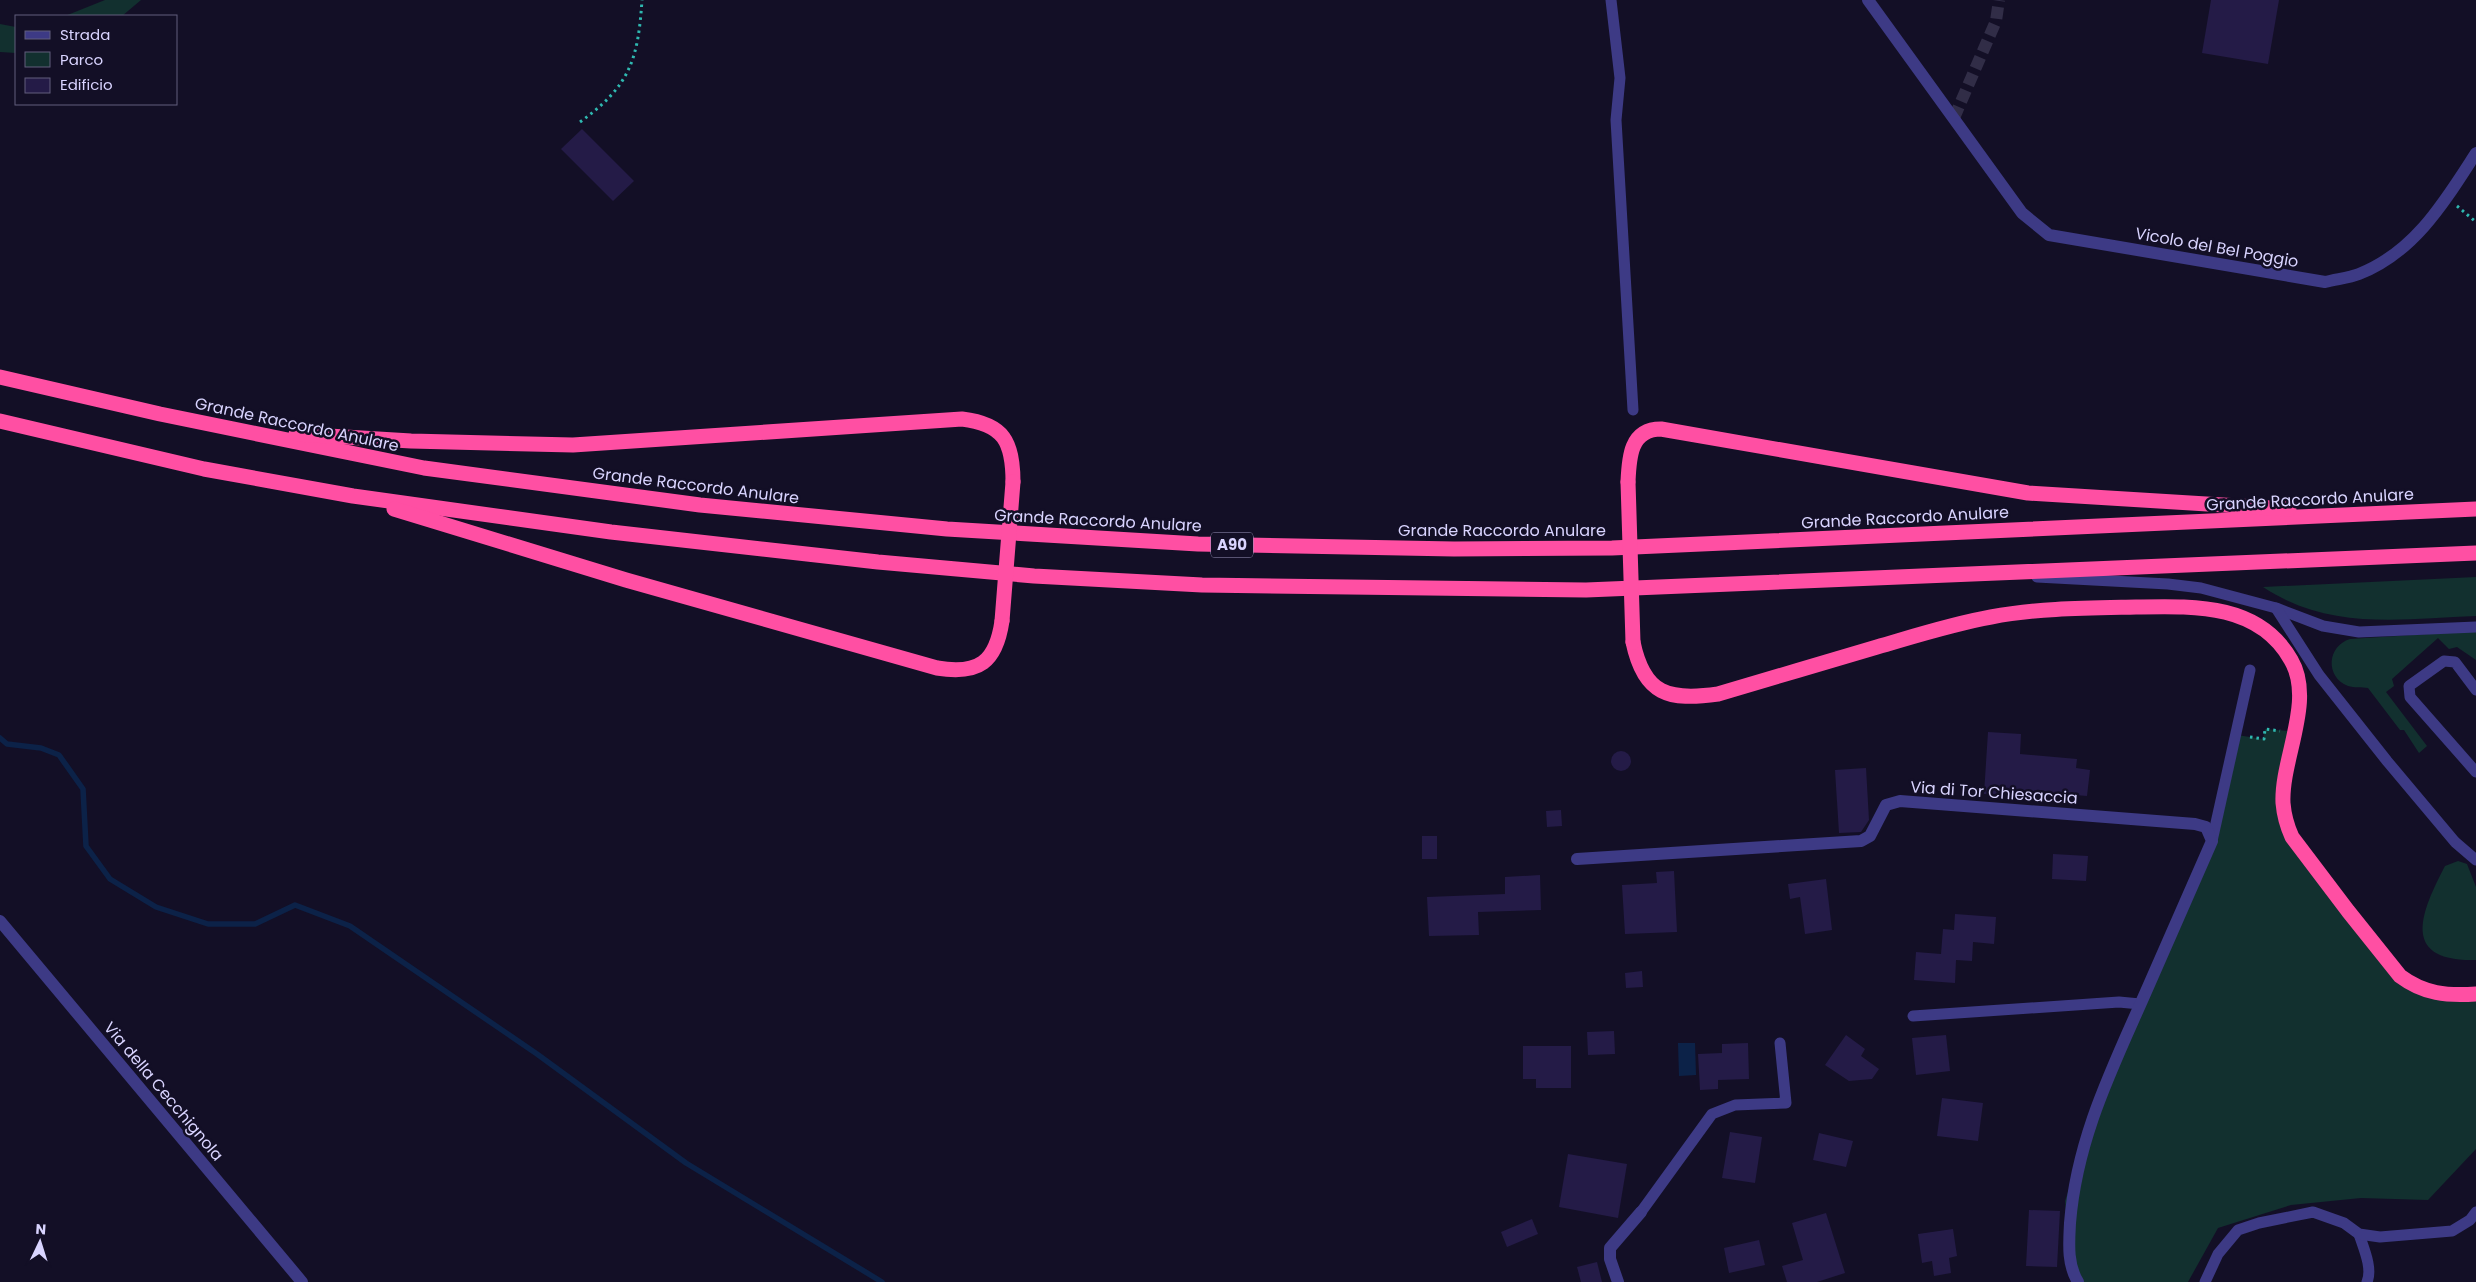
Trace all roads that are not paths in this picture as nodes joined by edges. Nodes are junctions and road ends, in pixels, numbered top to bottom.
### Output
1 (1611, 0) edge
2 (1868, 0) edge
3 (2476, 154) edge
4 (0, 377) edge
5 (1632, 410) dead end
6 (0, 421) edge
7 (239, 430) junction
8 (352, 496) junction
9 (2476, 509) edge
10 (2368, 514) junction
11 (2476, 553) edge
12 (1973, 573) junction
13 (2276, 608) junction
14 (2476, 627) edge
15 (2250, 670) dead end
16 (2476, 690) edge
17 (2476, 772) edge
18 (2212, 841) junction
19 (1577, 859) dead end
20 (2476, 860) edge
21 (0, 921) edge
22 (2476, 994) edge
23 (2140, 1004) junction
24 (1913, 1016) dead end
25 (1780, 1043) dead end
26 (1641, 1212) joint
27 (2476, 1212) edge
28 (2359, 1234) junction
29 (2076, 1281) edge
30 (302, 1282) edge
31 (1618, 1282) edge
32 (2206, 1282) edge
33 (2367, 1282) edge

1 - 5 lane
2 - 3 street, Vicolo del Bel Poggio
4 - 7 highway, Grande Raccordo Anulare / A90
6 - 8 highway
7 - 8 highway, bridge
7 - 10 highway, Grande Raccordo Anulare / A90
8 - 12 highway
9 - 10 highway, Grande Raccordo Anulare / A90
10 - 22 highway, bridge
11 - 12 highway
12 - 13 lane
13 - 14 lane
13 - 20 lane
15 - 18 lane
16 - 17 lane
18 - 19 street, Via di Tor Chiesaccia
18 - 23 street
21 - 30 street, Via della Cecchignola
23 - 24 lane
23 - 29 street
25 - 26 lane
26 - 31 street
27 - 28 lane
28 - 32 lane
28 - 33 lane

